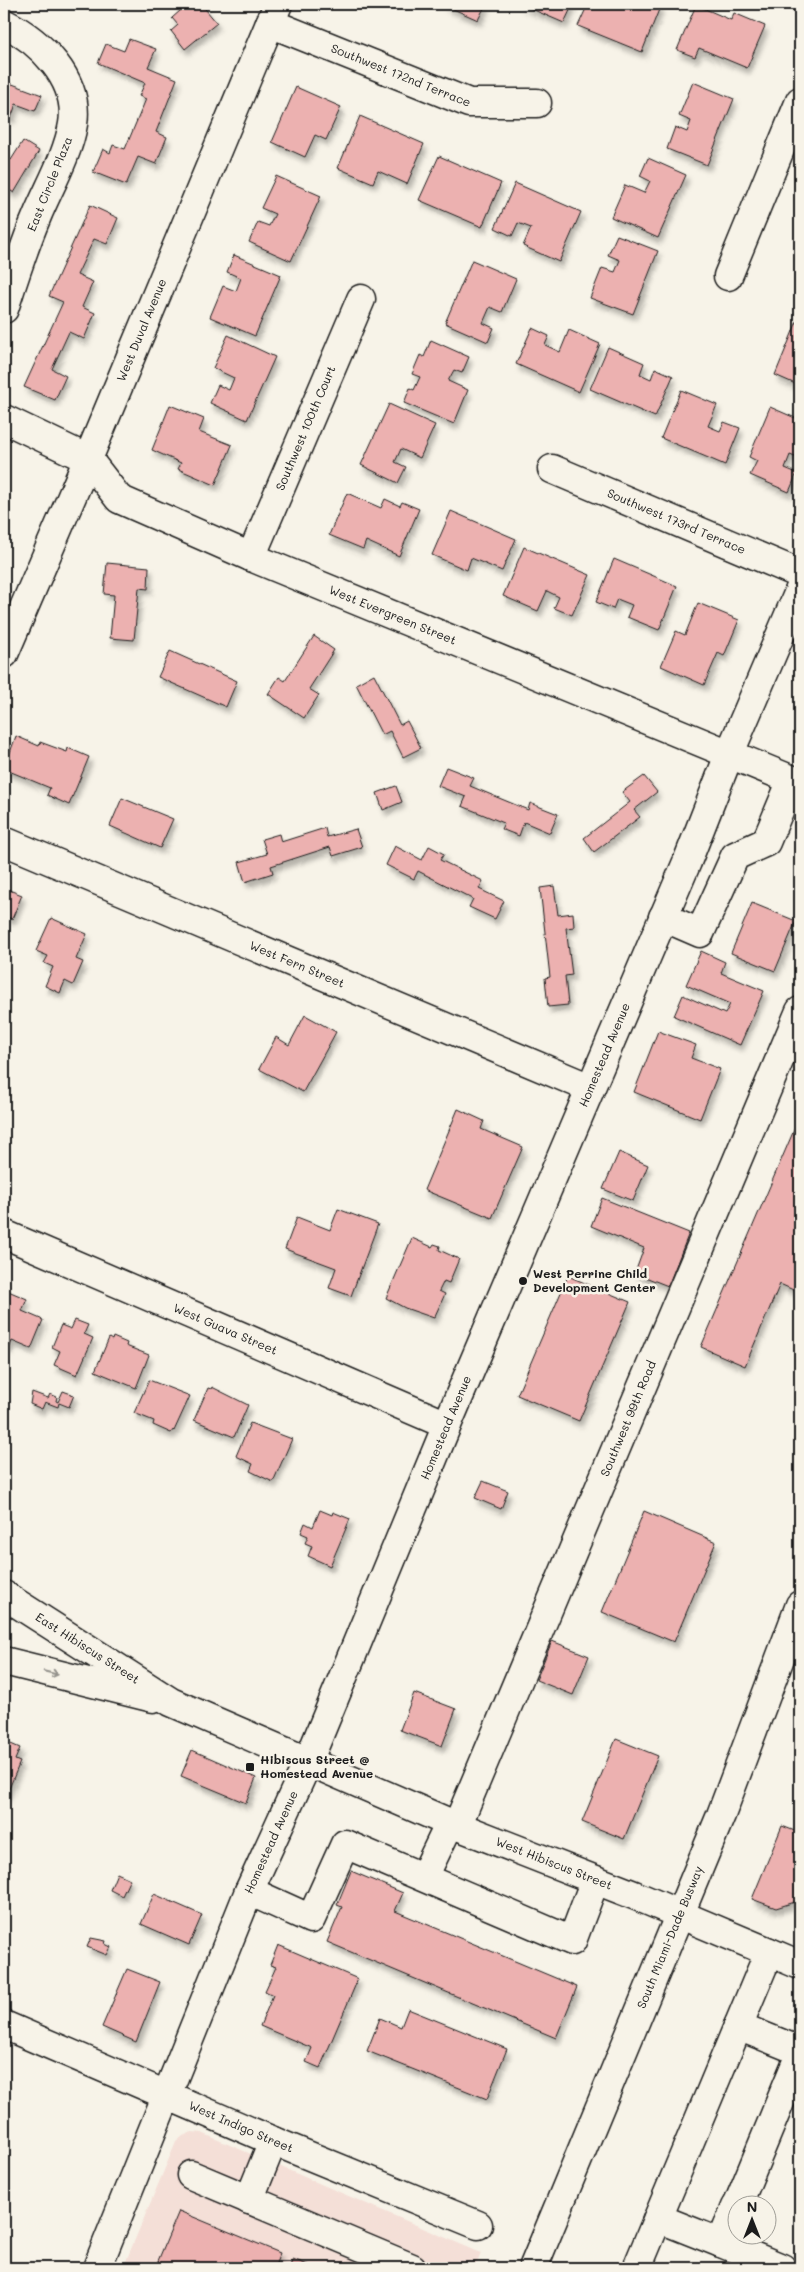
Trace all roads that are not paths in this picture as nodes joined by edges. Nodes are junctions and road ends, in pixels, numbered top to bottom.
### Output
1 (274, 13) edge
2 (4, 24) edge
3 (800, 101) edge
4 (537, 103) dead end
5 (728, 276) dead end
6 (361, 299) dead end
7 (4, 310) edge
8 (4, 419) edge
9 (88, 459) junction
10 (552, 468) dead end
11 (251, 557) junction
12 (800, 574) edge
13 (800, 589) edge
14 (4, 654) edge
15 (729, 755) junction
16 (796, 782) edge
17 (4, 841) edge
18 (687, 862) junction
19 (723, 879) junction
20 (663, 917) junction
21 (800, 1011) edge
22 (590, 1088) junction
23 (4, 1234) edge
24 (447, 1425) junction
25 (4, 1595) edge
26 (800, 1605) edge
27 (4, 1661) edge
28 (172, 1702) junction
29 (308, 1762) junction
30 (453, 1825) junction
31 (424, 1877) junction
32 (595, 1880) junction
33 (249, 1891) junction
34 (680, 1915) junction
35 (769, 1952) junction
36 (800, 1964) edge
37 (4, 2025) edge
38 (738, 2026) junction
39 (800, 2053) edge
40 (166, 2095) junction
41 (273, 2141) junction
42 (191, 2175) dead end
43 (742, 2194) edge
44 (249, 2200) junction
45 (658, 2218) junction
46 (478, 2225) dead end
47 (726, 2233) edge
48 (722, 2243) junction
49 (96, 2268) edge
50 (412, 2268) edge
51 (533, 2268) edge
52 (637, 2268) edge
53 (782, 2268) edge

1 - 4 street, Southwest 172nd Terrace
1 - 9 street, West Duval Avenue
2 - 7 street, East Circle Plaza
3 - 5 street
6 - 11 street, Southwest 100th Court
8 - 9 street, West Evergreen Street
9 - 11 street, West Evergreen Street
9 - 14 street, West Duval Avenue
10 - 12 street, Southwest 173rd Terrace
11 - 15 street, West Evergreen Street
13 - 15 street, Homestead Avenue
15 - 16 street, West Evergreen Street
15 - 18 street, Homestead Avenue
16 - 19 street
17 - 22 street, West Fern Street
18 - 19 street
18 - 20 street, Homestead Avenue
19 - 20 street
20 - 22 street, Homestead Avenue
21 - 30 street, Southwest 99th Road
22 - 24 street, Homestead Avenue
23 - 24 street, West Guava Street
24 - 29 street, Homestead Avenue
25 - 28 street, East Hibiscus Street
26 - 34 street, South Miami-Dade Busway
27 -> 28 street, East Hibiscus Street
28 - 29 street, East Hibiscus Street
29 - 30 street, West Hibiscus Street
29 - 33 street, Homestead Avenue
30 - 31 street, Southwest 99th Road
30 - 32 street, West Hibiscus Street
31 - 32 street
31 - 33 street
32 - 34 street, West Hibiscus Street
33 - 40 street, Homestead Avenue
34 - 35 street, West Hibiscus Street
34 - 51 street, South Miami-Dade Busway
35 - 36 street, West Hibiscus Street
35 - 38 street
37 - 40 street, West Indigo Street
38 - 39 street
38 - 45 street
39 - 43 street
40 - 41 street, West Indigo Street
40 - 49 street, Homestead Avenue
41 - 44 street
41 - 46 street, West Indigo Street
42 - 44 street
44 - 50 street
45 - 48 street
45 - 52 street
47 - 48 street
48 - 53 street

